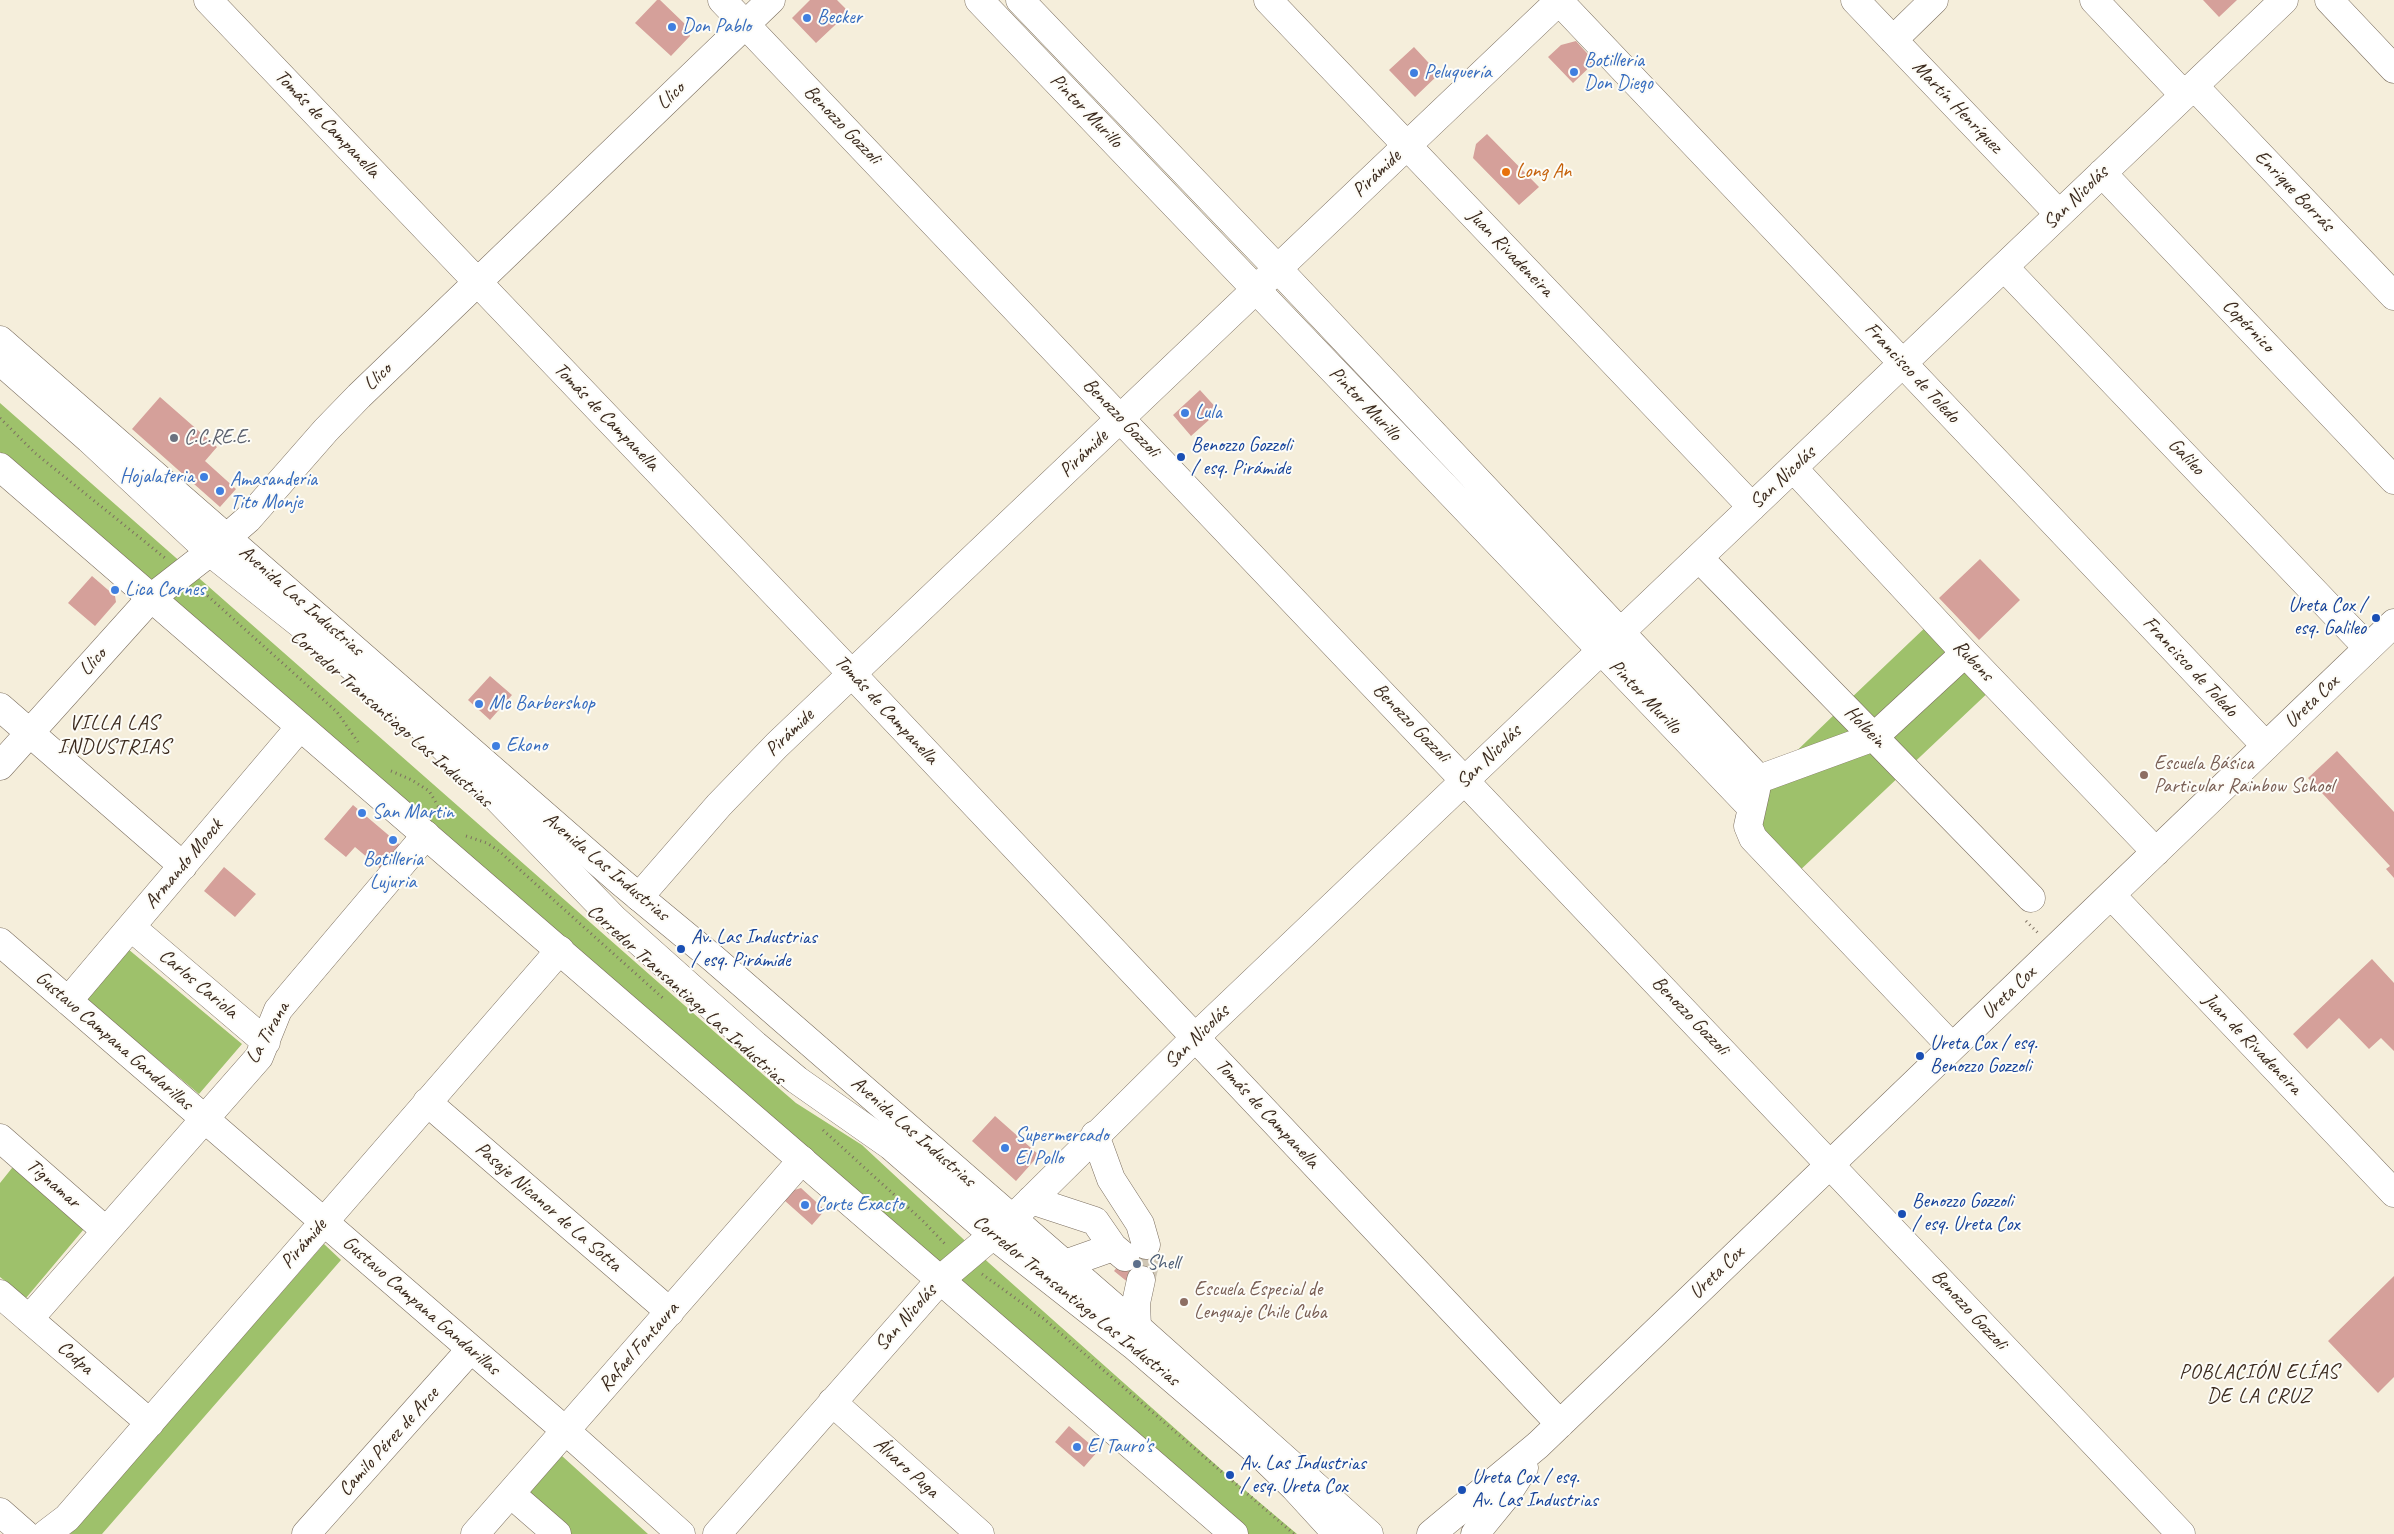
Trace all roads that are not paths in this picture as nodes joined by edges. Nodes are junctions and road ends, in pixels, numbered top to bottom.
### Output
1 (208, 0) edge
2 (722, 0) edge
3 (771, 0) edge
4 (979, 0) edge
5 (1020, 0) edge
6 (1268, 0) edge
7 (1559, 0) edge
8 (1855, 0) edge
9 (1934, 0) edge
10 (2094, 0) edge
11 (2284, 0) edge
12 (2329, 0) edge
13 (746, 24) junction
14 (1893, 40) junction
15 (2394, 69) edge
16 (2194, 85) junction
17 (1407, 146) junction
18 (2102, 173) junction
19 (2059, 214) junction
20 (2004, 267) junction
21 (1278, 269) junction
22 (2394, 276) edge
23 (477, 281) junction
24 (1256, 289) junction
25 (2394, 296) edge
26 (0, 340) edge
27 (0, 361) edge
28 (1902, 363) junction
29 (0, 374) edge
30 (1121, 418) junction
31 (1799, 463) junction
32 (0, 467) edge
33 (2394, 480) edge
34 (1752, 507) junction
35 (213, 550) junction
36 (1699, 558) junction
37 (151, 598) junction
38 (2394, 623) edge
39 (1610, 642) junction
40 (2368, 648) junction
41 (1965, 653) junction
42 (852, 674) junction
43 (0, 707) edge
44 (300, 728) junction
45 (30, 732) junction
46 (1870, 739) junction
47 (2266, 746) junction
48 (0, 766) edge
49 (1759, 779) junction
50 (1466, 780) junction
51 (1752, 808) junction
52 (426, 835) junction
53 (2162, 846) junction
54 (183, 866) junction
55 (2111, 895) junction
56 (639, 897) junction
57 (2024, 905) road end
58 (131, 927) junction
59 (0, 942) edge
60 (560, 950) junction
61 (68, 1001) junction
62 (1195, 1038) junction
63 (266, 1042) junction
64 (1952, 1047) junction
65 (427, 1102) junction
66 (204, 1118) junction
67 (1096, 1135) junction
68 (4, 1151) edge
69 (802, 1160) junction
70 (1830, 1164) junction
71 (2394, 1193) edge
72 (1122, 1196) junction
73 (1031, 1200) junction
74 (324, 1222) junction
75 (1095, 1222) junction
76 (106, 1230) junction
77 (996, 1232) junction
78 (1128, 1249) junction
79 (1065, 1264) junction
80 (941, 1279) junction
81 (1141, 1280) tunnel mouth
82 (0, 1294) edge
83 (670, 1312) junction
84 (29, 1319) junction
85 (1137, 1327) junction
86 (471, 1349) junction
87 (832, 1402) junction
88 (150, 1423) junction
89 (1560, 1424) junction
90 (566, 1431) junction
91 (1538, 1445) junction
92 (511, 1494) junction
93 (0, 1512) edge
94 (25, 1534) edge
95 (46, 1534) edge
96 (306, 1534) edge
97 (475, 1534) edge
98 (557, 1534) edge
99 (681, 1534) edge
100 (717, 1534) edge
101 (980, 1534) edge
102 (1234, 1534) edge
103 (1324, 1534) edge
104 (1337, 1534) edge
105 (1369, 1534) edge
106 (1431, 1534) edge
107 (1475, 1534) edge
108 (2180, 1534) edge

1 - 23 street, Tomás de Campanella
2 - 13 street, Benozzo Gozzoli
3 - 13 street, Llico
4 - 24 street, Pintor Murillo
5 - 21 street, Pintor Murillo
6 - 17 street, Juan Rivadeneira
7 - 17 street, Pirámide
7 - 28 street, Francisco de Toledo
8 - 14 street, Martín Henríquez
9 - 14 street
10 - 16 street
11 - 16 street, San Nicolás
12 - 15 street
13 - 23 street, Llico
13 - 30 street, Benozzo Gozzoli
14 - 19 street, Martín Henríquez
16 - 18 street, San Nicolás
16 - 22 street, Enrique Borrás
16 - 25 street, Enrique Borrás
17 - 21 street, Pirámide
17 - 34 street, Juan Rivadeneira
18 - 19 street, San Nicolás
18 - 33 street, Copérnico
19 - 20 street, San Nicolás
20 - 28 street, San Nicolás
20 - 40 street, Galileo
21 - 24 street, Pirámide
21 - 39 street, Pintor Murillo
23 - 35 street, Llico
23 - 42 street, Tomás de Campanella
24 - 30 street, Pirámide
24 - 39 street, Pintor Murillo
26 - 35 street, Avenida Las Industrias
27 - 35 street, Corredor Transantiago Las Industrias
28 - 31 street, San Nicolás
28 - 47 street, Francisco de Toledo
29 - 35 street, Corredor Transantiago Las Industrias
30 - 42 street, Pirámide
30 - 50 street, Benozzo Gozzoli
31 - 34 street, San Nicolás
31 - 41 street, Rubens
31 - 53 street, Rubens
32 - 37 street
34 - 36 street, San Nicolás
35 - 37 street, Llico
35 - 56 street, Avenida Las Industrias
35 - 77 street, Corredor Transantiago Las Industrias
36 - 39 street, San Nicolás
36 - 46 street, Holbein
37 - 44 street
37 - 45 street, Llico
38 - 40 street, Ureta Cox
39 - 49 street, Pintor Murillo
39 - 50 street, San Nicolás
39 - 51 street, Pintor Murillo
40 - 47 street, Ureta Cox
41 - 46 street
41 - 53 street, Rubens
42 - 56 street, Pirámide
42 - 62 street, Tomás de Campanella
43 - 45 street
44 - 52 street
44 - 54 street, Armando Moock
45 - 48 street, Llico
45 - 54 street
46 - 49 street
46 - 57 street, Holbein
47 - 53 street, Ureta Cox
49 - 51 street
50 - 62 street, San Nicolás
50 - 70 street, Benozzo Gozzoli
51 - 64 street
52 - 60 street
52 - 63 street, La Tirana
53 - 55 street, Ureta Cox
54 - 58 street, Armando Moock
55 - 64 street, Ureta Cox
55 - 71 street, Juan de Rivadeneira
56 - 77 street, Avenida Las Industrias
58 - 61 street, Armando Moock
58 - 63 street, Carlos Cariola
59 - 61 street, Gustavo Campana Gandarillas
60 - 65 street, Pirámide
60 - 69 street
61 - 66 street, Gustavo Campana Gandarillas
62 - 67 street, San Nicolás
62 - 89 street, Tomás de Campanella
63 - 66 street, La Tirana
64 - 70 street, Ureta Cox
65 - 74 street, Pirámide
65 - 83 street, Pasaje Nicanor de La Sotta
66 - 74 street, Gustavo Campana Gandarillas
66 - 76 street, La Tirana
67 - 72 street
67 - 73 street, San Nicolás
68 - 76 street, Tignamar
69 - 80 street
69 - 83 street, Rafael Fontaura
70 - 89 street, Ureta Cox
70 - 108 street, Benozzo Gozzoli
72 - 75 street
72 - 78 street
73 - 75 street
73 - 77 street, San Nicolás
74 - 86 street, Gustavo Campana Gandarillas
74 - 88 street, Pirámide
75 - 78 street
76 - 84 street, La Tirana
77 - 79 street, Avenida Las Industrias
77 - 80 street, San Nicolás
77 - 103 street, Corredor Transantiago Las Industrias
77 - 104 street, Corredor Transantiago Las Industrias
78 - 79 street
79 - 85 street, Avenida Las Industrias
80 - 87 street, San Nicolás
80 - 102 street
81 - 85 street
82 - 84 street, Codpa
83 - 90 street, Rafael Fontaura
84 - 88 street, Codpa
85 - 105 street, Avenida Las Industrias
86 - 90 street, Gustavo Campana Gandarillas
86 - 96 street, Camilo Pérez de Arce
87 - 100 street, San Nicolás
87 - 101 street, Álvaro Puga
88 - 95 street, Pirámide
89 - 91 street, Ureta Cox
90 - 92 street, Rafael Fontaura
90 - 99 street, Gustavo Campana Gandarillas
91 - 106 street, Ureta Cox
91 - 107 street, Ureta Cox
92 - 97 street, Rafael Fontaura
92 - 98 street
93 - 94 street

